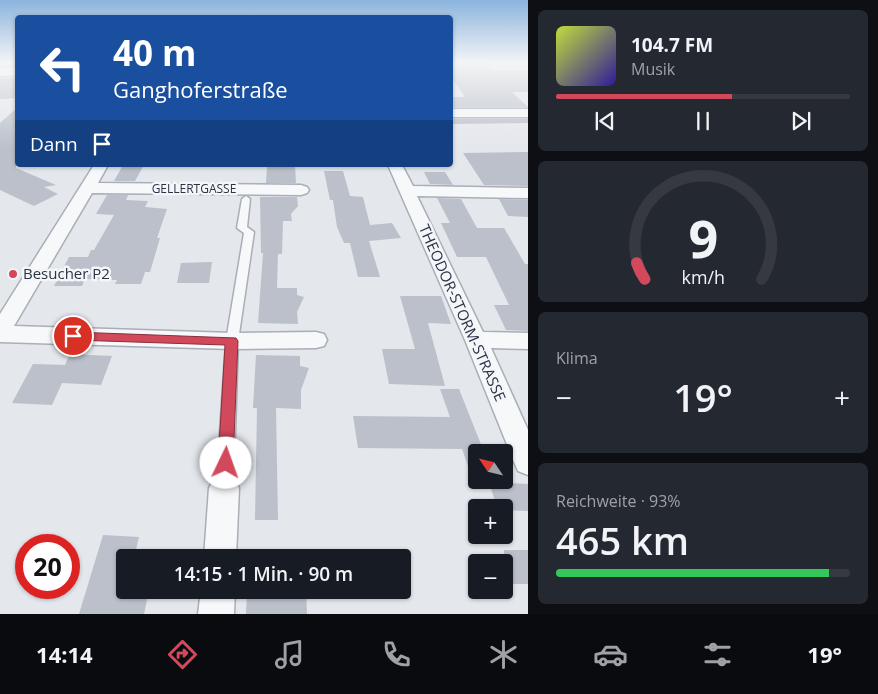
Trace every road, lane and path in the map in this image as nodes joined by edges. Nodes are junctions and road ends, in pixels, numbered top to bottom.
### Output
1 (453, 113) edge
2 (528, 113) edge
3 (100, 167) edge
4 (396, 167) edge
5 (87, 188) junction
6 (301, 190) dead end
7 (406, 191) junction
8 (528, 194) edge
9 (246, 199) dead end
10 (0, 333) edge
11 (316, 340) dead end
12 (476, 340) junction
13 (232, 341) junction
14 (528, 341) edge
15 (528, 462) edge
16 (225, 475) joint
17 (221, 549) edge
18 (217, 599) edge
19 (216, 614) edge

1 - 2 street
3 - 5 street
4 - 7 street, THEODOR-STORM-STRASSE
5 - 6 street, GELLERTGASSE
5 - 10 street
7 - 8 street
7 - 12 street, THEODOR-STORM-STRASSE
9 - 13 lane
10 - 13 street
11 - 13 street
12 - 14 street
12 - 15 street, THEODOR-STORM-STRASSE
13 - 16 lane
16 - 17 street
18 - 19 street

